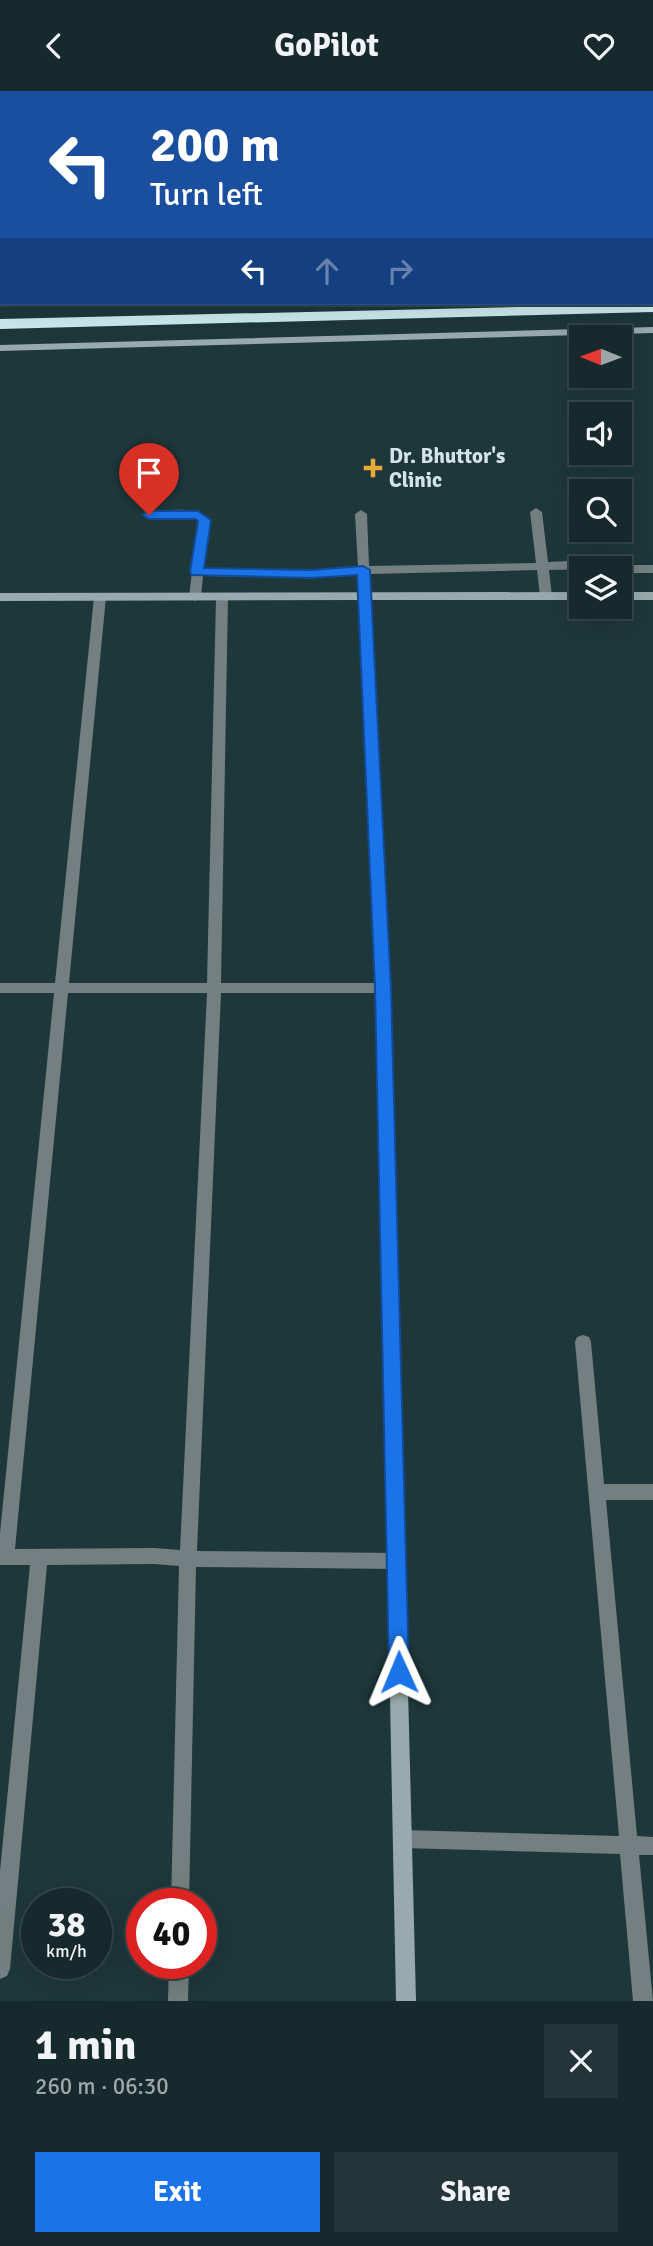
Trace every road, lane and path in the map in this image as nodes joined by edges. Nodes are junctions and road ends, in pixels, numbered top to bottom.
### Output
1 (653, 308) edge
2 (0, 324) edge
3 (653, 330) edge
4 (0, 348) edge
5 (536, 512) dead end
6 (361, 514) dead end
7 (149, 515) dead end
8 (569, 564) edge
9 (542, 565) junction
10 (632, 569) edge
11 (653, 569) edge
12 (363, 570) junction
13 (197, 572) junction
14 (365, 596) junction
15 (546, 596) junction
16 (569, 596) edge
17 (632, 596) edge
18 (653, 596) edge
19 (0, 597) edge
20 (100, 597) junction
21 (195, 597) junction
22 (222, 597) junction
23 (0, 988) edge
24 (62, 988) junction
25 (215, 988) junction
26 (383, 988) junction
27 (583, 1342) dead end
28 (596, 1492) junction
29 (653, 1492) edge
30 (3, 1557) edge
31 (40, 1558) junction
32 (188, 1559) junction
33 (396, 1562) junction
34 (402, 1839) junction
35 (629, 1845) junction
36 (653, 1846) edge
37 (180, 1888) edge
38 (0, 1969) edge
39 (179, 1979) edge
40 (178, 2001) edge
41 (406, 2001) edge
42 (643, 2001) edge

1 - 2 highway
3 - 4 street
5 - 9 street
6 - 12 street
7 - 13 street
8 - 9 street
9 - 12 street
9 - 15 street
10 - 11 street
12 - 13 street
12 - 14 street
13 - 21 street
14 - 15 street
14 - 22 street
14 - 26 street
15 - 16 street
17 - 18 street
19 - 20 street
20 - 21 street
20 - 24 street
21 - 22 street
22 - 25 street
23 - 24 street
24 - 25 street
24 - 30 street
25 - 26 street
25 - 32 street
26 - 33 street
27 - 28 street
28 - 29 street
28 - 35 street
30 - 31 street
31 - 32 street
31 - 38 street
32 - 33 street
32 - 37 street
33 - 34 street
34 - 35 street
34 - 41 street
35 - 36 street
35 - 42 street
39 - 40 street

